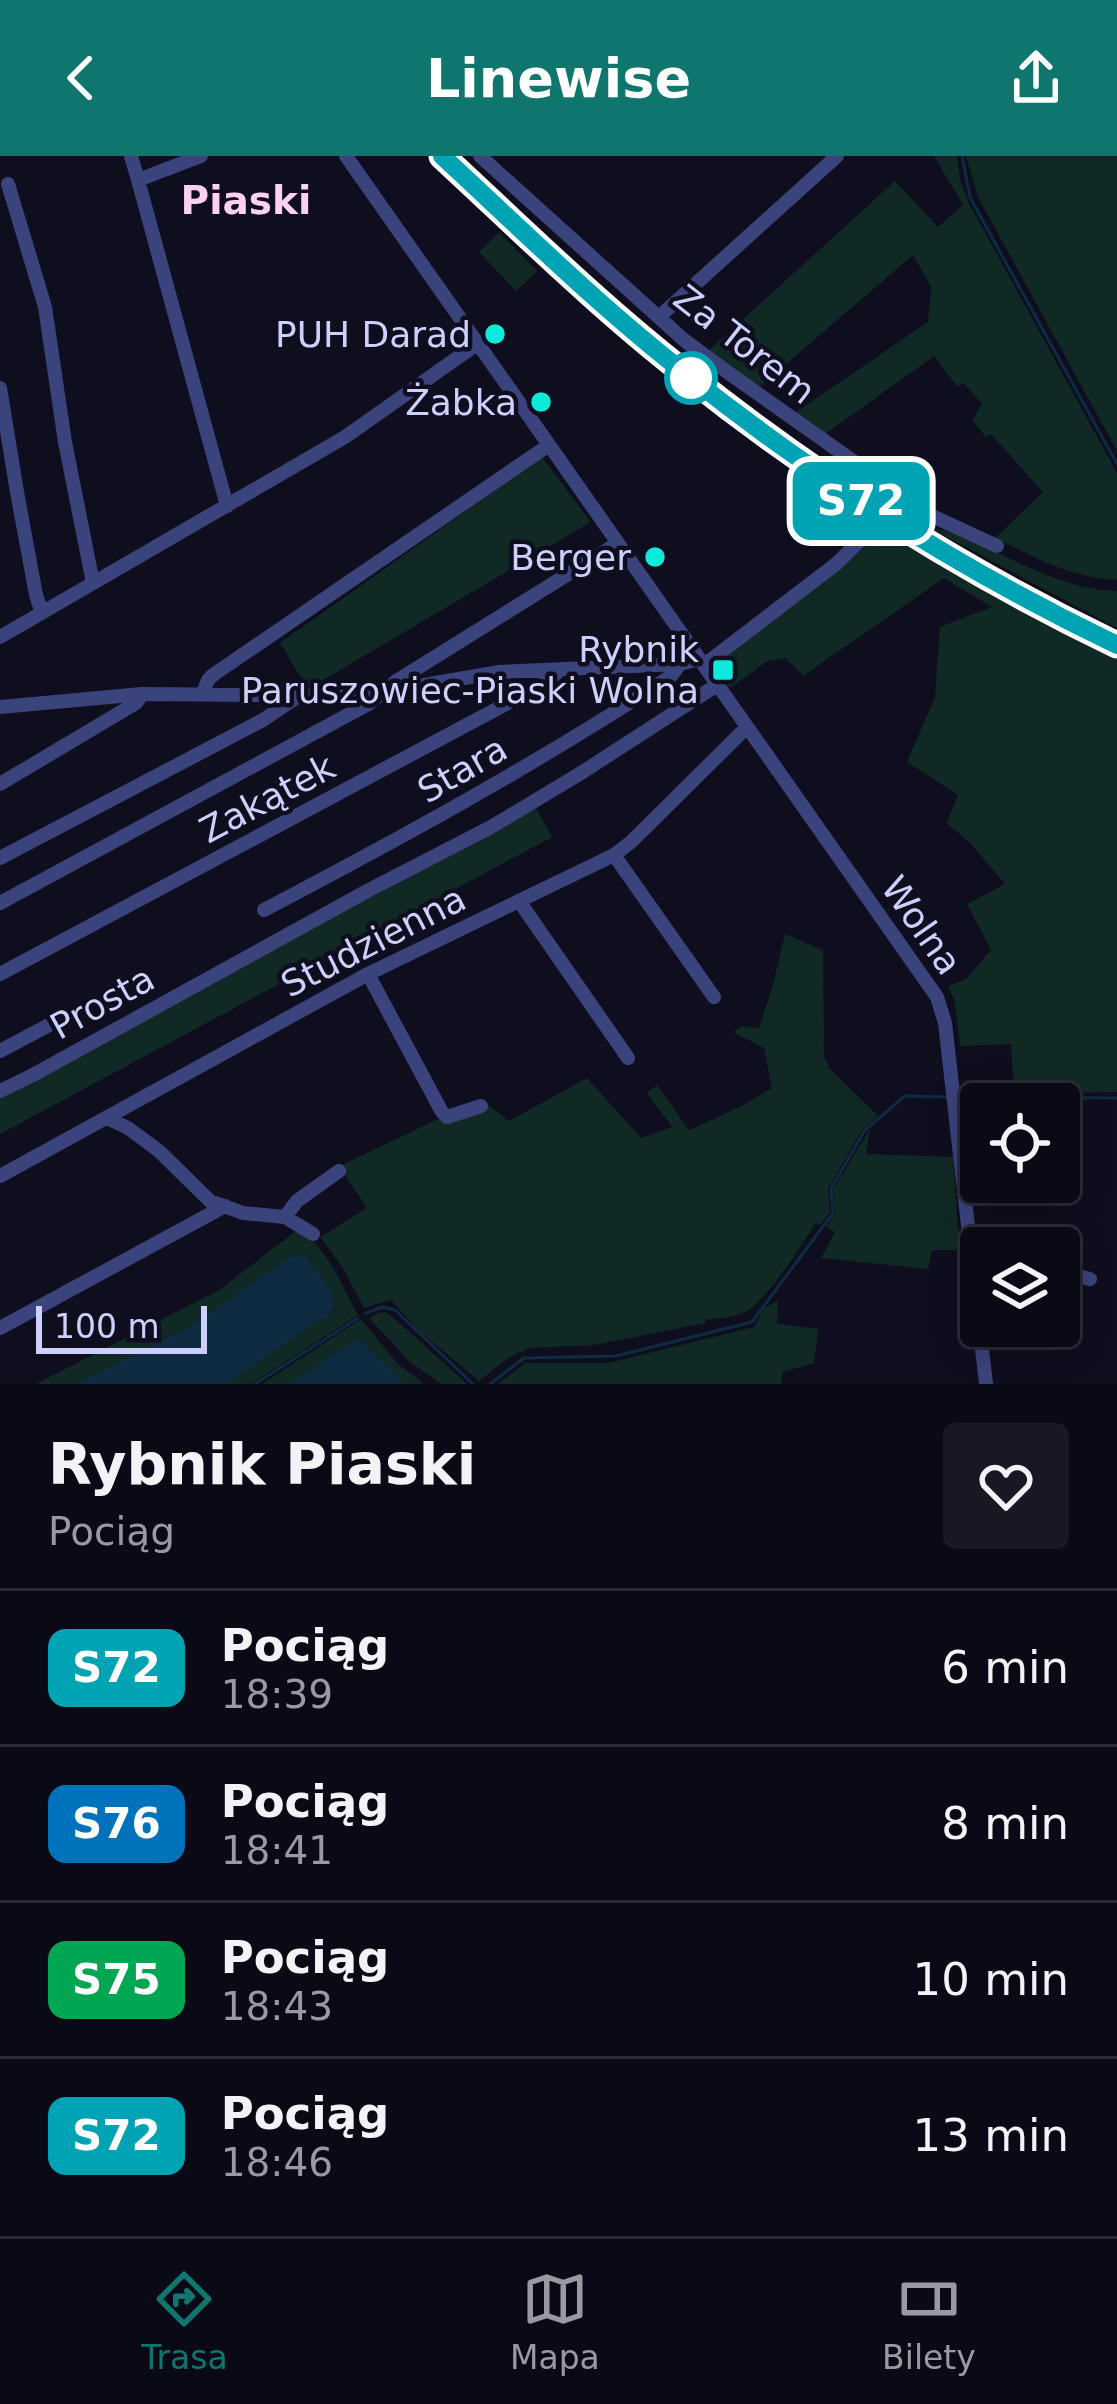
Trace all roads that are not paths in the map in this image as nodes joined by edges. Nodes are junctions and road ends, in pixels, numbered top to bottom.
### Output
1 (130, 156) edge
2 (201, 156) edge
3 (346, 156) edge
4 (481, 156) edge
5 (837, 156) edge
6 (138, 180) junction
7 (8, 184) dead end
8 (659, 317) junction
9 (477, 344) junction
10 (0, 388) edge
11 (549, 445) junction
12 (227, 506) junction
13 (869, 532) dead end
14 (618, 543) junction
15 (997, 547) dead end
16 (93, 583) junction
17 (42, 613) junction
18 (0, 637) edge
19 (702, 662) junction
20 (680, 664) junction
21 (560, 671) junction
22 (717, 685) junction
23 (203, 693) junction
24 (384, 693) junction
25 (142, 694) junction
26 (297, 697) junction
27 (0, 706) edge
28 (747, 727) junction
29 (0, 784) edge
30 (614, 855) junction
31 (0, 858) edge
32 (519, 901) junction
33 (0, 903) edge
34 (264, 910) dead end
35 (0, 974) edge
36 (368, 974) junction
37 (714, 997) dead end
38 (66, 1016) dead end
39 (0, 1051) edge
40 (628, 1058) dead end
41 (0, 1090) edge
42 (481, 1106) dead end
43 (107, 1118) junction
44 (339, 1171) dead end
45 (0, 1176) edge
46 (225, 1206) junction
47 (285, 1217) junction
48 (970, 1227) edge
49 (313, 1234) dead end
50 (1080, 1276) edge
51 (1090, 1279) dead end
52 (0, 1328) edge
53 (983, 1347) edge
54 (986, 1384) edge

1 - 6 street
2 - 6 street
3 - 9 street, Wolna
4 - 8 street, Za Torem
5 - 8 street
6 - 12 street
7 - 16 street
8 - 15 street, Za Torem
9 - 11 street, Wolna
9 - 12 street
10 - 17 street
11 - 14 street, Wolna
11 - 23 street
12 - 16 street
13 - 19 street
14 - 19 street, Wolna
14 - 24 street
16 - 17 street
17 - 18 street
19 - 20 street, Stara
19 - 22 street, Wolna
20 - 21 street, Stara
20 - 34 street, Stara
21 - 24 street, Stara
21 - 35 street, Zakątek
22 - 28 street, Wolna
22 - 41 street, Prosta
23 - 25 street, Stara
23 - 26 street, Stara
24 - 26 street, Stara
24 - 33 street, Zakątek
25 - 27 street, Stara
25 - 29 street
26 - 31 street, Stara
28 - 30 street, Studzienna
28 - 48 street, Wolna
30 - 32 street, Studzienna
30 - 37 street
32 - 36 street, Studzienna
32 - 40 street
36 - 42 street
36 - 43 street, Studzienna
38 - 39 street, Prosta
43 - 45 street, Studzienna
43 - 46 street
44 - 47 street
46 - 47 street
46 - 52 street
47 - 49 street
50 - 51 street
53 - 54 street, Wolna

